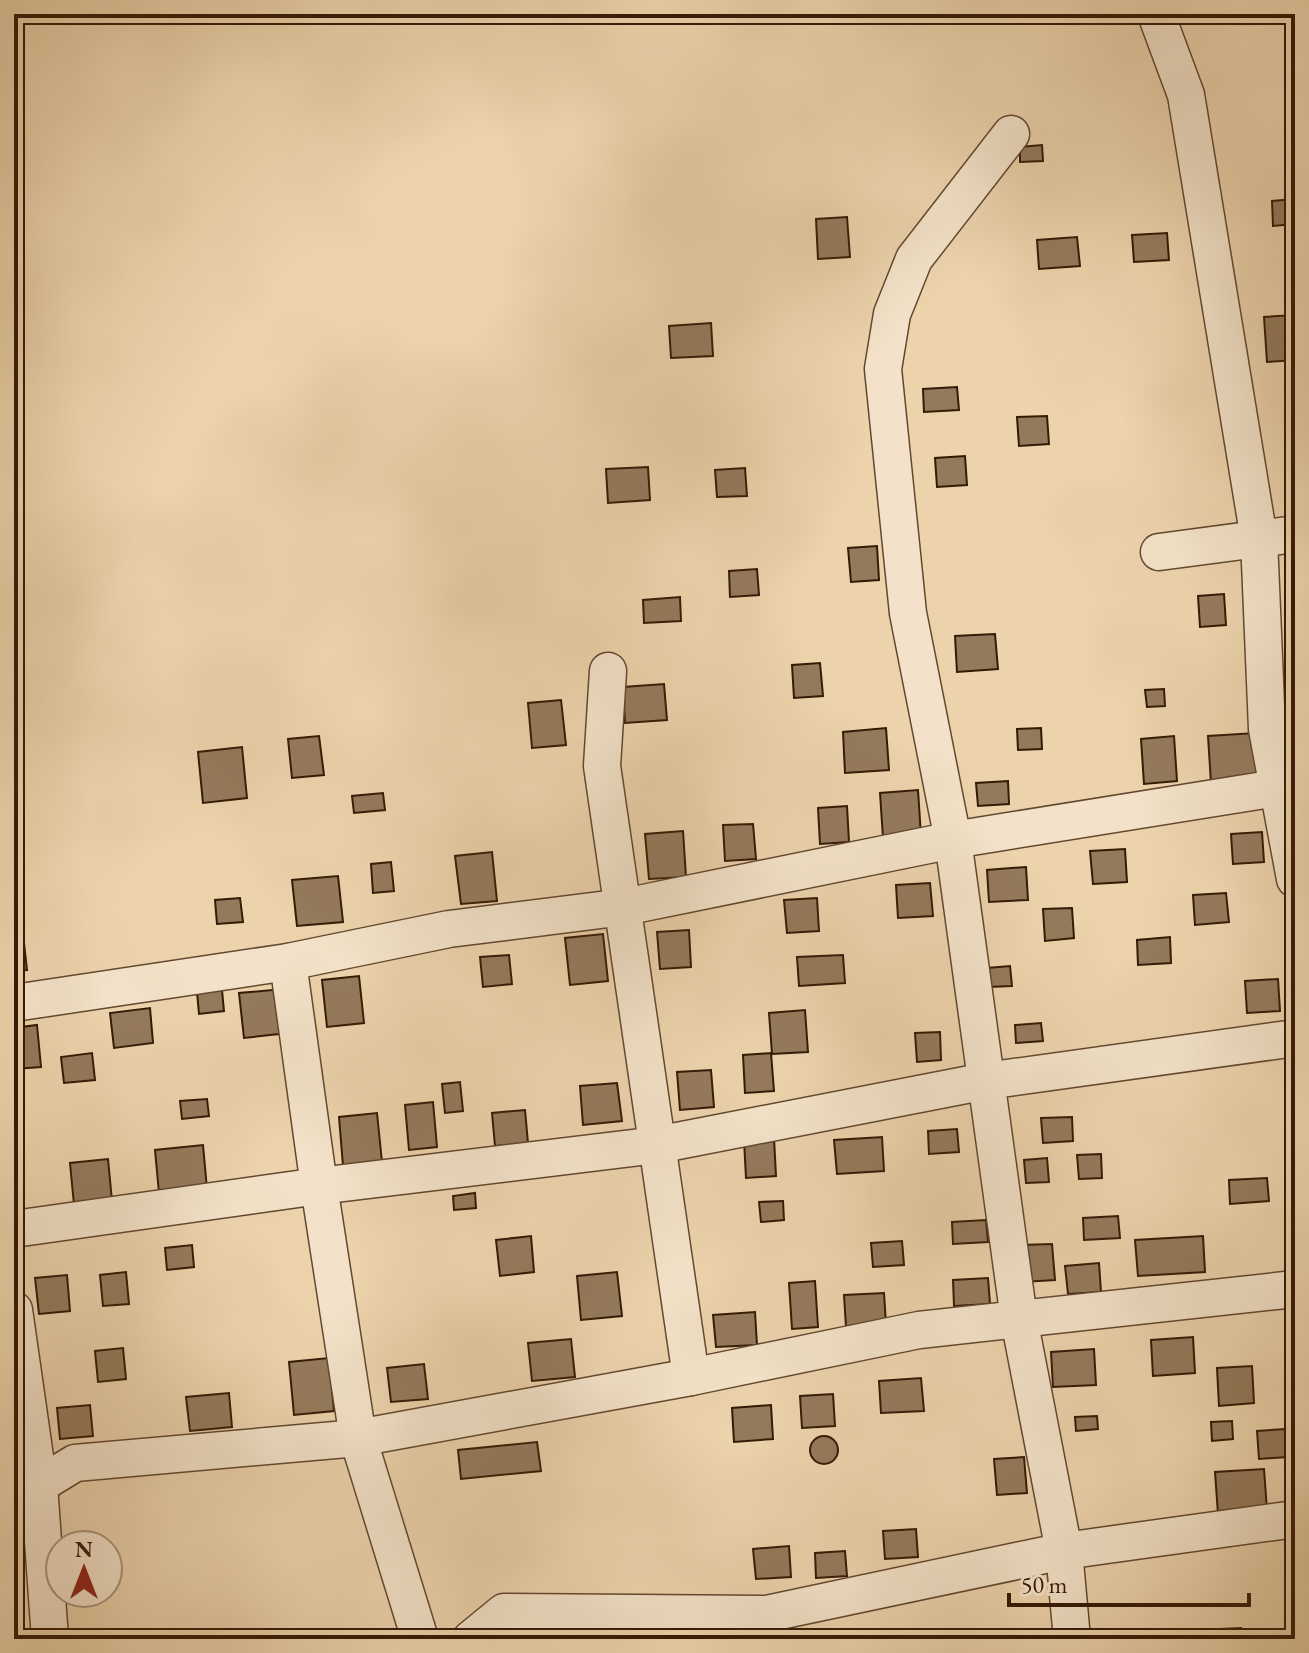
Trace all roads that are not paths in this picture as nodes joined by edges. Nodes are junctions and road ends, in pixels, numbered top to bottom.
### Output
1 (1156, 14) edge
2 (1011, 134) dead end
3 (1295, 534) edge
4 (1259, 539) junction
5 (1159, 552) dead end
6 (608, 671) dead end
7 (1287, 786) edge
8 (953, 840) junction
9 (1295, 879) edge
10 (624, 907) junction
11 (288, 962) junction
12 (14, 1003) edge
13 (1295, 1038) edge
14 (986, 1081) junction
15 (657, 1145) junction
16 (319, 1186) junction
17 (14, 1229) edge
18 (1295, 1289) edge
19 (14, 1310) edge
20 (1019, 1319) junction
21 (691, 1377) junction
22 (358, 1438) junction
23 (26, 1487) edge
24 (1295, 1519) edge
25 (1064, 1551) junction
26 (50, 1639) edge
27 (420, 1639) edge
28 (471, 1639) edge
29 (1072, 1639) edge

1 - 4 street
2 - 8 street
3 - 4 street
4 - 5 street
4 - 7 street
6 - 10 street
7 - 8 street
7 - 9 street
8 - 10 street
8 - 14 street
10 - 11 street
10 - 15 street
11 - 12 street
11 - 16 street
13 - 14 street
14 - 15 street
14 - 20 street
15 - 16 street
15 - 21 street
16 - 17 street
16 - 22 street
18 - 20 street
19 - 23 street
20 - 21 street
20 - 25 street
21 - 22 street
22 - 23 street
22 - 27 street
23 - 26 street
24 - 25 street
25 - 28 street
25 - 29 street

